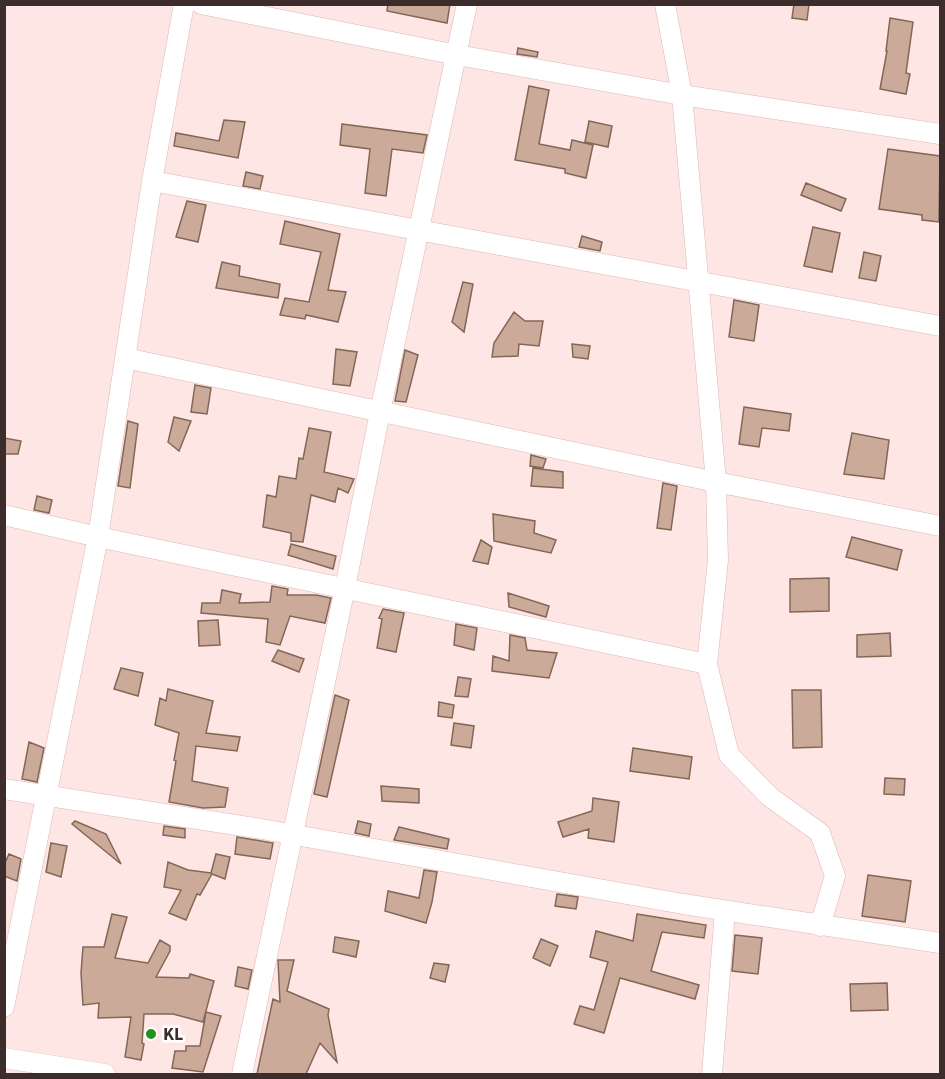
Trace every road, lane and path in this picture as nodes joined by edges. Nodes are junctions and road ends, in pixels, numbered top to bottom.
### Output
1 (184, 4) edge
2 (201, 4) edge
3 (468, 4) edge
4 (665, 4) edge
5 (457, 55) junction
6 (682, 95) junction
7 (940, 134) edge
8 (152, 181) junction
9 (419, 230) junction
10 (698, 282) junction
11 (940, 326) edge
12 (125, 358) junction
13 (380, 412) junction
14 (716, 482) junction
15 (4, 515) edge
16 (940, 526) edge
17 (98, 537) junction
18 (345, 588) junction
19 (707, 664) junction
20 (4, 789) edge
21 (48, 795) junction
22 (293, 835) junction
23 (725, 911) junction
24 (820, 926) junction
25 (940, 943) edge
26 (4, 1007) edge
27 (4, 1058) edge
28 (105, 1074) edge
29 (242, 1074) edge
30 (712, 1074) edge

1 - 8 street
2 - 5 street
3 - 5 street
4 - 6 street
5 - 6 street
5 - 9 street
6 - 7 street
6 - 10 street
8 - 9 street
8 - 12 street
9 - 10 street
9 - 13 street
10 - 11 street
10 - 14 street
12 - 13 street
12 - 17 street
13 - 14 street
13 - 18 street
14 - 16 street
14 - 19 street
15 - 17 street
17 - 18 street
17 - 21 street
18 - 19 street
18 - 22 street
19 - 24 street
20 - 21 street
21 - 22 street
21 - 26 street
22 - 23 street
22 - 29 street
23 - 24 street
23 - 30 street
24 - 25 street
27 - 28 street

